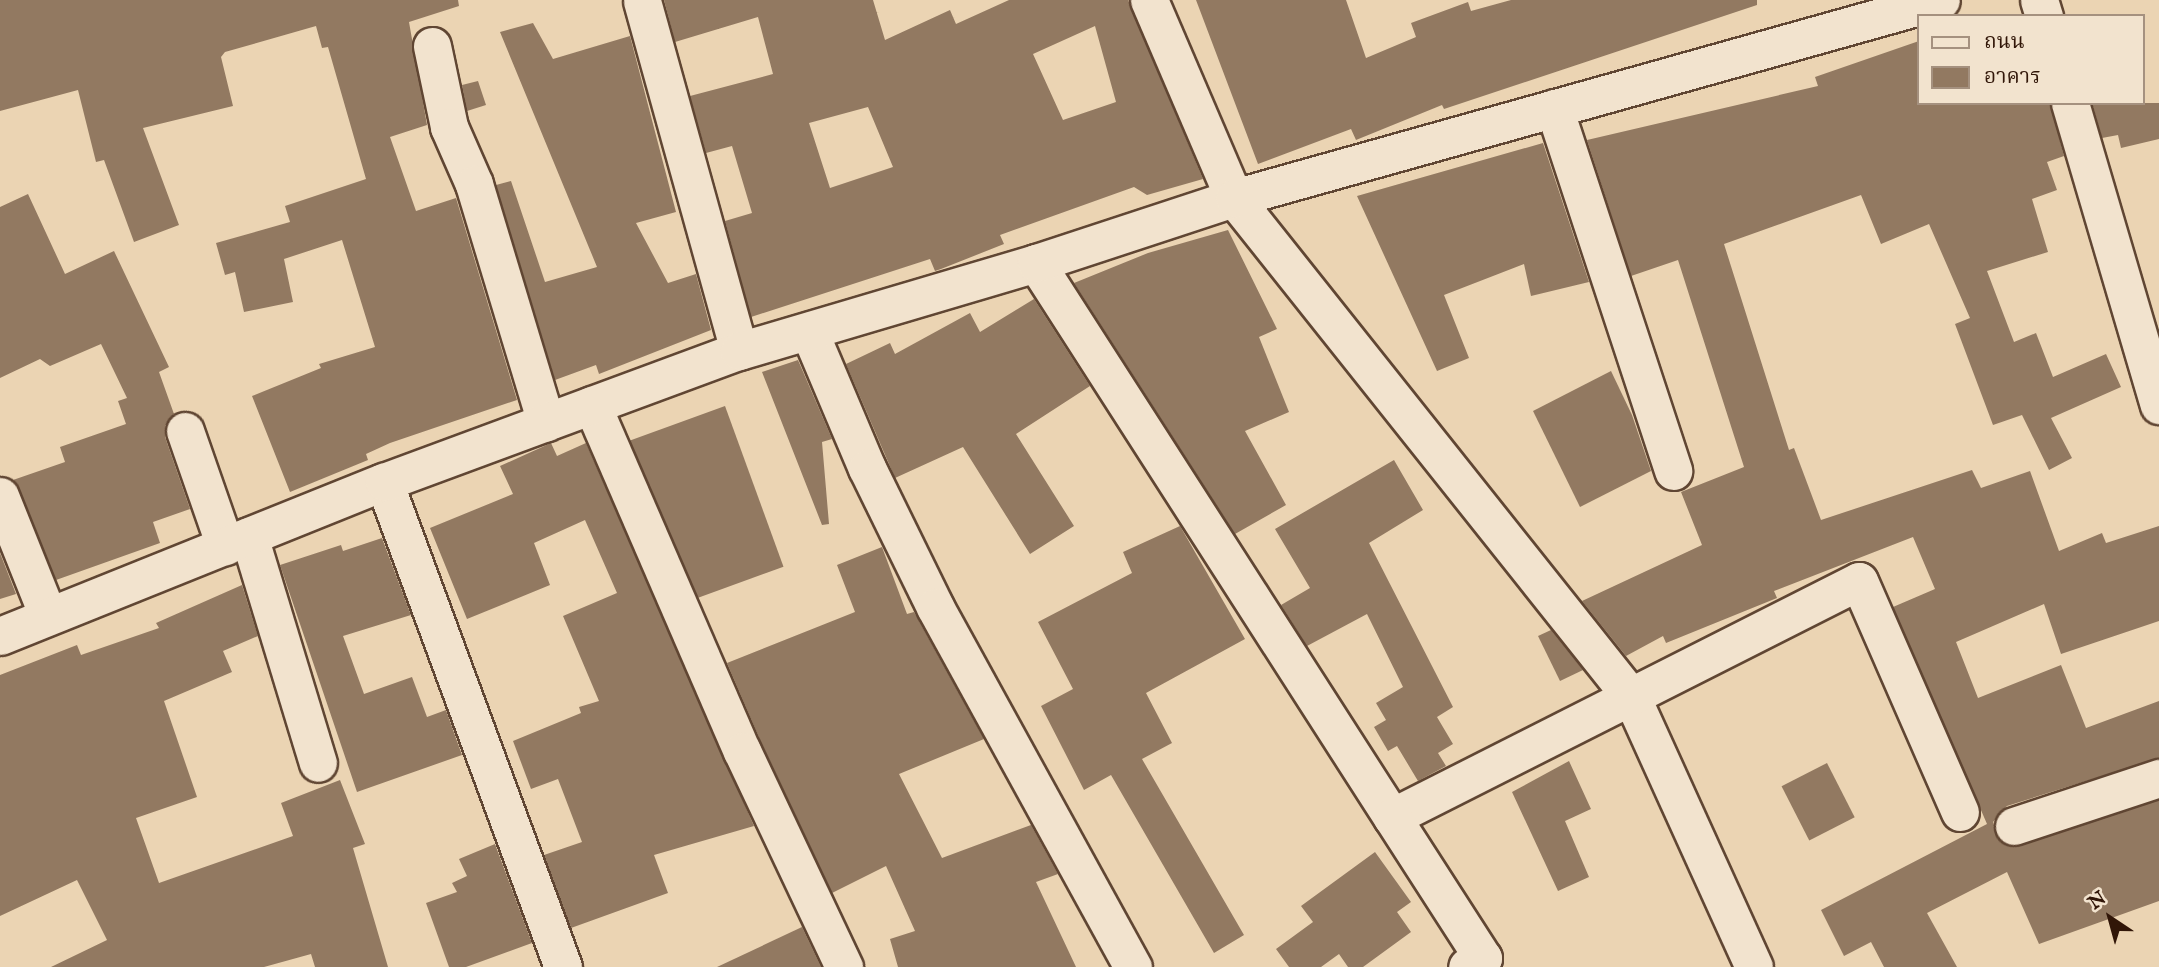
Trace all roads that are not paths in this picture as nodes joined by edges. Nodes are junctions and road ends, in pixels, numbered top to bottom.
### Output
1 (1149, 0) edge
2 (642, 1) edge
3 (1927, 2) edge
4 (432, 46) dead end
5 (2071, 105) edge
6 (1553, 108) junction
7 (1234, 198) junction
8 (1036, 263) junction
9 (809, 331) junction
10 (739, 351) junction
11 (592, 405) junction
12 (2159, 405) edge
13 (546, 422) junction
14 (185, 431) dead end
15 (1673, 471) dead end
16 (384, 482) junction
17 (0, 496) edge
18 (237, 541) junction
19 (48, 616) junction
20 (0, 636) edge
21 (1632, 698) junction
22 (318, 763) dead end
23 (2159, 778) edge
24 (1960, 813) dead end
25 (1392, 817) junction
26 (2014, 826) dead end
27 (563, 967) edge
28 (844, 967) edge
29 (1133, 967) edge
30 (1467, 967) edge
31 (1754, 967) edge

1 - 7 street
2 - 10 street
3 - 6 street
4 - 13 street
5 - 12 street
6 - 7 street
6 - 15 street
7 - 8 street
7 - 21 street
8 - 9 street
8 - 25 street
9 - 10 street
9 - 29 street
10 - 11 street
11 - 13 street
11 - 28 street
13 - 16 street
14 - 18 street
16 - 18 street
16 - 27 street
17 - 19 street
18 - 19 street
18 - 22 street
19 - 20 street
21 - 24 street
21 - 25 street
21 - 31 street
23 - 26 street
25 - 30 street

